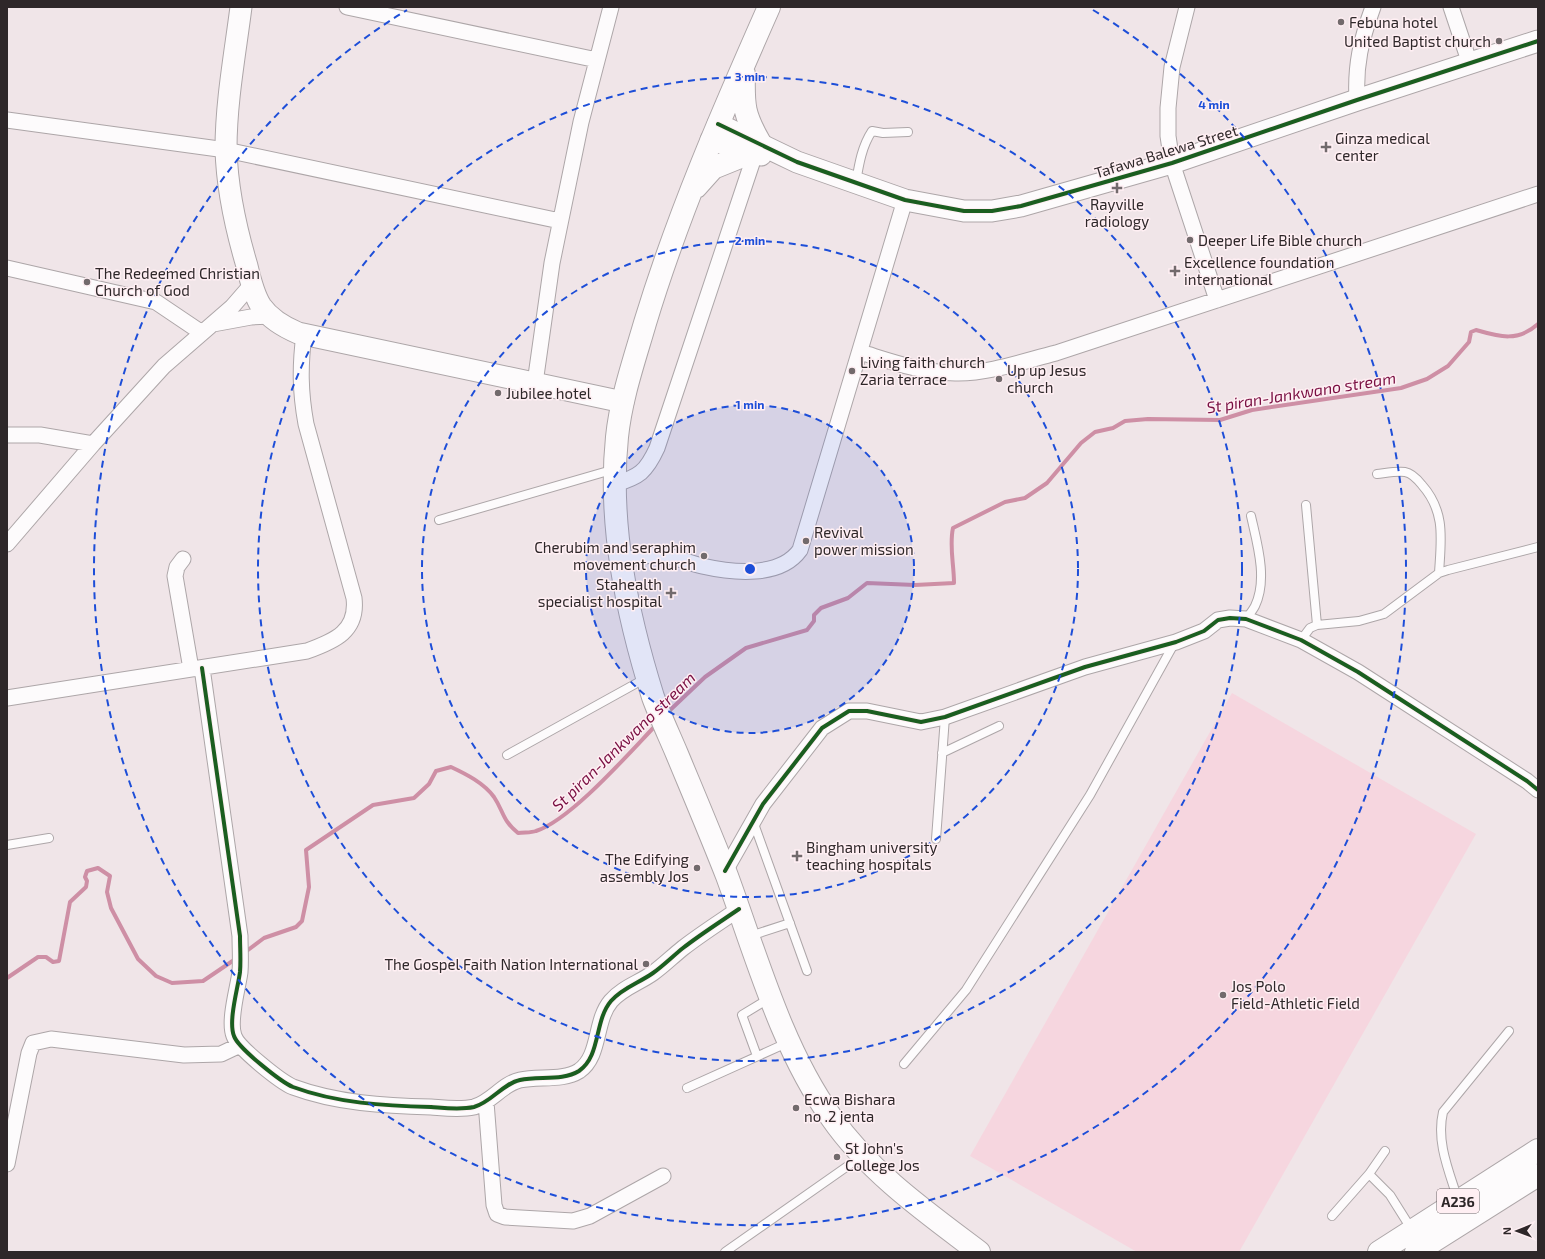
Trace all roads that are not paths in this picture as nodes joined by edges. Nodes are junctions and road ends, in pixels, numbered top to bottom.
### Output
1 (241, 7) edge
2 (347, 7) edge
3 (611, 7) edge
4 (769, 7) edge
5 (1187, 7) edge
6 (1373, 7) edge
7 (1451, 7) edge
8 (1538, 41) edge
9 (597, 60) junction
10 (744, 64) junction
11 (1470, 64) junction
12 (1357, 100) junction
13 (7, 120) edge
14 (715, 132) junction
15 (908, 132) dead end
16 (226, 150) junction
17 (755, 150) junction
18 (1172, 163) junction
19 (856, 183) junction
20 (1538, 194) edge
21 (905, 200) junction
22 (686, 201) junction
23 (560, 221) junction
24 (7, 268) edge
25 (252, 284) junction
26 (1216, 300) junction
27 (271, 316) junction
28 (206, 329) junction
29 (304, 334) junction
30 (860, 352) junction
31 (535, 383) junction
32 (623, 402) junction
33 (7, 435) edge
34 (94, 444) junction
35 (1377, 474) dead end
36 (615, 476) junction
37 (1306, 505) dead end
38 (1251, 516) dead end
39 (439, 520) dead end
40 (7, 544) edge
41 (1538, 547) edge
42 (183, 560) dead end
43 (621, 562) junction
44 (1439, 574) junction
45 (1246, 619) junction
46 (1317, 625) junction
47 (1301, 640) junction
48 (1176, 642) junction
49 (197, 668) junction
50 (648, 677) junction
51 (7, 698) edge
52 (945, 717) junction
53 (999, 726) dead end
54 (942, 754) junction
55 (507, 755) dead end
56 (1538, 790) edge
57 (753, 821) junction
58 (49, 838) dead end
59 (936, 839) dead end
60 (7, 845) edge
61 (725, 871) junction
62 (739, 909) junction
63 (790, 923) junction
64 (749, 937) junction
65 (807, 971) dead end
66 (772, 998) junction
67 (1509, 1031) dead end
68 (789, 1042) junction
69 (240, 1045) junction
70 (757, 1056) junction
71 (904, 1064) dead end
72 (687, 1088) dead end
73 (486, 1102) junction
74 (1538, 1150) edge
75 (1385, 1151) dead end
76 (862, 1155) junction
77 (7, 1164) edge
78 (1369, 1174) junction
79 (1538, 1175) edge
80 (663, 1176) dead end
81 (1458, 1201) junction
82 (1332, 1216) dead end
83 (1412, 1231) junction
84 (725, 1252) edge
85 (979, 1252) edge
86 (1379, 1252) edge
87 (1416, 1252) edge

1 - 16 street
2 - 9 street
3 - 9 street
4 - 10 main road
5 - 18 street
6 - 12 street
7 - 11 street
8 - 11 street, Tafawa Balewa Street
9 - 23 street
10 - 14 main road
10 - 17 main road
11 - 12 street, Tafawa Balewa Street
12 - 18 street, Tafawa Balewa Street
13 - 16 street
14 - 17 street, Tafawa Balewa Street
14 - 22 main road
15 - 19 lane
16 - 23 street
16 - 25 street
17 - 19 street, Tafawa Balewa Street
17 - 22 main road
17 - 36 street
18 - 21 street, Tafawa Balewa Street
18 - 26 street
19 - 21 street, Tafawa Balewa Street
20 - 26 street
21 - 30 street
22 - 32 main road
23 - 31 street
24 - 28 street
25 - 27 street
25 - 28 street
26 - 30 street
27 - 28 street
27 - 29 street
28 - 34 street
29 - 31 street
29 - 49 street
30 - 43 street
31 - 32 street
32 - 36 main road
33 - 34 street
34 - 40 street
35 - 44 lane
36 - 39 lane
36 - 43 main road
37 - 46 lane
38 - 45 lane
41 - 44 lane
42 - 49 street
43 - 50 main road
44 - 46 lane
45 - 47 street
45 - 48 street
46 - 47 lane
47 - 56 street
48 - 52 street
48 - 71 lane
49 - 51 street
49 - 69 street
50 - 55 lane
50 - 61 main road
52 - 54 lane
52 - 57 street
53 - 54 lane
54 - 59 lane
57 - 61 street
57 - 63 lane
58 - 60 lane
61 - 62 main road
62 - 64 main road
62 - 73 street
63 - 64 lane
63 - 65 lane
64 - 66 main road
66 - 68 main road
66 - 70 lane
67 - 81 lane
68 - 70 lane
68 - 76 main road
69 - 73 street
69 - 77 street
70 - 72 lane
73 - 80 street
74 - 81 main road, A236
75 - 78 lane
76 - 84 lane
76 - 85 main road
78 - 82 lane
78 - 83 lane
79 - 87 main road, A236
81 - 83 main road, A236
83 - 86 main road, A236

